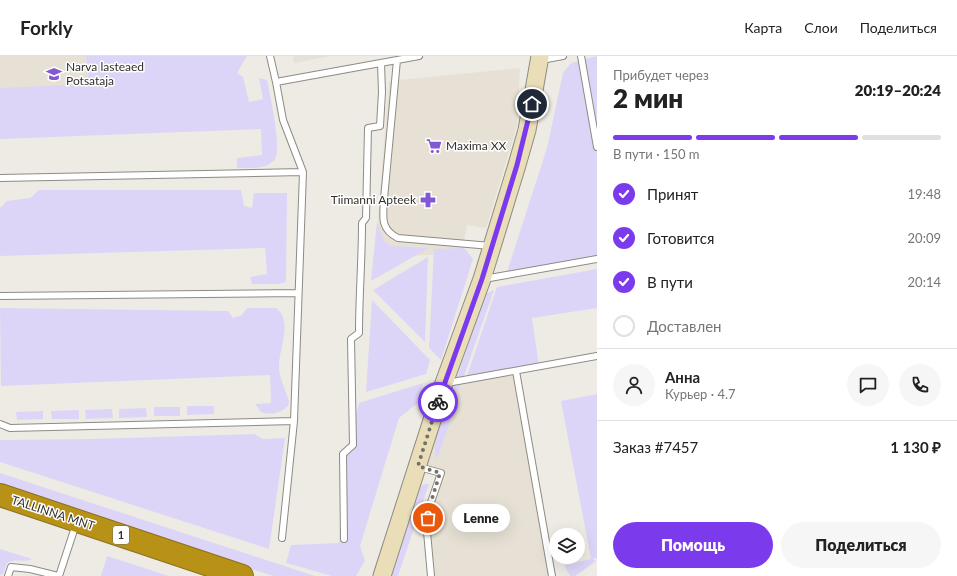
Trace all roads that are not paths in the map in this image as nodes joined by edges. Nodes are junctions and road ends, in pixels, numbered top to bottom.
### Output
1 (270, 56) edge
2 (419, 56) edge
3 (563, 56) edge
4 (581, 56) edge
5 (540, 58) edge
6 (397, 60) junction
7 (381, 63) junction
8 (276, 82) junction
9 (597, 147) edge
10 (303, 172) junction
11 (0, 178) edge
12 (492, 246) junction
13 (597, 259) edge
14 (482, 279) junction
15 (298, 293) junction
16 (0, 296) edge
17 (597, 356) edge
18 (516, 371) junction
19 (444, 383) junction
20 (294, 420) junction
21 (0, 424) edge
22 (418, 466) junction
23 (0, 495) edge
24 (0, 511) edge
25 (75, 527) junction
26 (282, 538) dead end
27 (344, 539) dead end
28 (8, 576) edge
29 (58, 576) edge
30 (199, 576) edge
31 (242, 576) edge
32 (382, 576) edge
33 (432, 576) edge
34 (552, 576) edge

1 - 8 lane
2 - 6 lane
3 - 5 lane
4 - 9 lane
5 - 12 street
6 - 7 lane
6 - 12 lane
7 - 8 lane
7 - 27 lane
8 - 10 lane
10 - 11 lane
10 - 15 lane
12 - 14 street
13 - 14 lane
14 - 19 street
15 - 16 lane
15 - 20 lane
17 - 18 lane
18 - 19 lane
18 - 34 lane
19 - 22 street
20 - 21 lane
20 - 26 lane
22 - 32 street
22 - 33 lane
23 - 25 highway, TALLINNA MNT / 1
24 - 25 highway, TALLINNA MNT / 1
25 - 29 lane
25 - 30 highway, TALLINNA MNT / 1
25 - 31 highway, TALLINNA MNT / 1
28 - 29 lane

